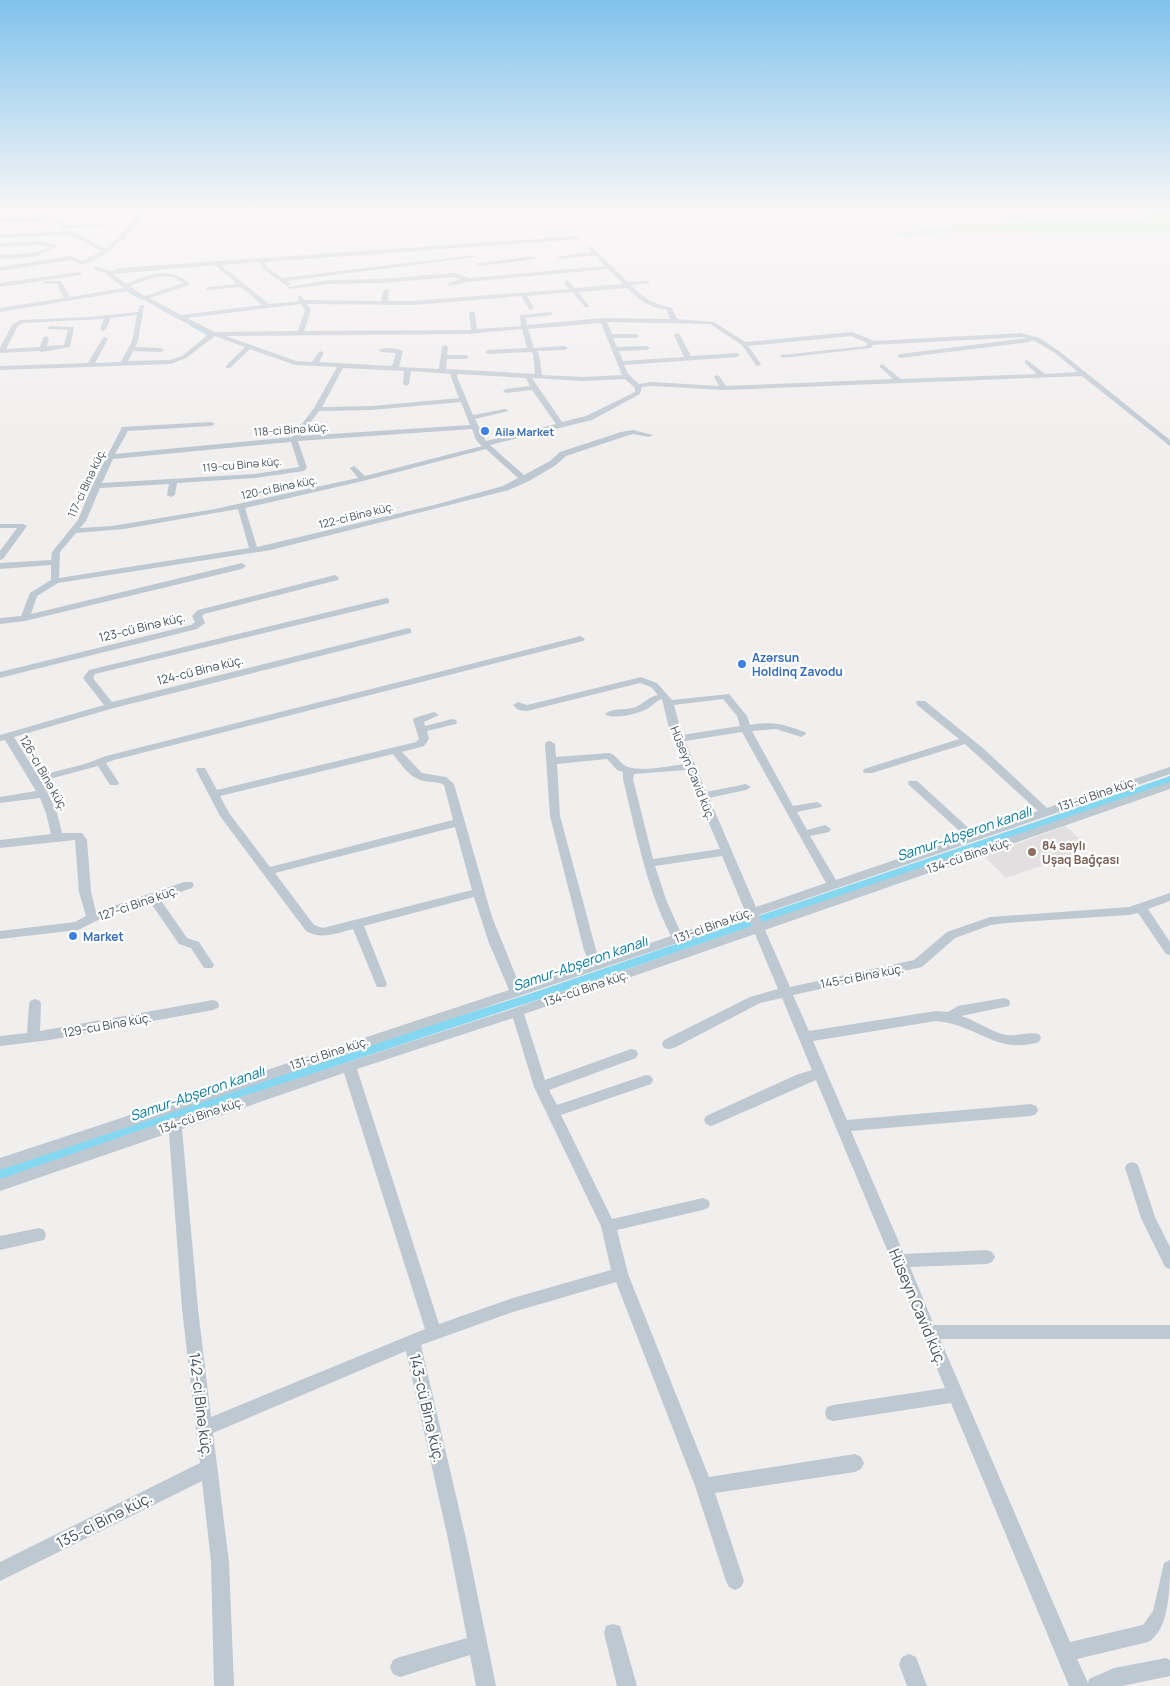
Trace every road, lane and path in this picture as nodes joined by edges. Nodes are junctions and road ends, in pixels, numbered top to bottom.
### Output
1 (574, 290) edge
2 (74, 291) edge
3 (113, 291) edge
4 (128, 291) edge
5 (130, 291) edge
6 (169, 291) edge
7 (181, 291) edge
8 (248, 291) edge
9 (294, 291) edge
10 (386, 291) dead end
11 (565, 291) edge
12 (632, 291) edge
13 (65, 292) joint
14 (184, 293) dead end
15 (523, 294) junction
16 (144, 298) junction
17 (489, 298) junction
18 (67, 301) junction
19 (236, 301) dead end
20 (305, 302) junction
21 (413, 303) junction
22 (384, 304) junction
23 (586, 306) dead end
24 (495, 307) dead end
25 (531, 308) dead end
26 (0, 310) edge
27 (267, 310) junction
28 (308, 310) junction
29 (244, 312) junction
30 (141, 313) junction
31 (410, 313) dead end
32 (472, 313) dead end
33 (550, 314) dead end
34 (108, 317) junction
35 (178, 317) junction
36 (603, 320) junction
37 (674, 321) junction
38 (524, 327) junction
39 (50, 328) dead end
40 (103, 329) dead end
41 (474, 331) junction
42 (214, 334) junction
43 (300, 334) junction
44 (677, 335) dead end
45 (609, 336) junction
46 (636, 336) dead end
47 (46, 338) dead end
48 (106, 338) dead end
49 (1037, 339) junction
50 (870, 342) junction
51 (744, 344) junction
52 (998, 345) junction
53 (249, 347) junction
54 (445, 347) dead end
55 (564, 348) dead end
56 (648, 348) dead end
57 (131, 349) junction
58 (615, 349) junction
59 (42, 350) junction
60 (161, 350) dead end
61 (381, 350) dead end
62 (533, 350) junction
63 (1, 351) edge
64 (488, 352) dead end
65 (1010, 352) dead end
66 (321, 353) dead end
67 (925, 353) junction
68 (339, 355) dead end
69 (737, 356) dead end
70 (783, 356) dead end
71 (900, 356) dead end
72 (444, 357) junction
73 (466, 357) dead end
74 (688, 359) junction
75 (935, 360) dead end
76 (1027, 362) dead end
77 (124, 363) junction
78 (620, 363) junction
79 (758, 364) dead end
80 (90, 365) junction
81 (314, 365) junction
82 (337, 366) junction
83 (882, 366) dead end
84 (228, 367) dead end
85 (562, 367) dead end
86 (0, 368) edge
87 (395, 369) junction
88 (408, 370) junction
89 (442, 372) junction
90 (455, 373) junction
91 (1085, 374) junction
92 (529, 376) junction
93 (1044, 376) junction
94 (539, 377) junction
95 (627, 377) junction
96 (689, 377) dead end
97 (717, 377) dead end
98 (564, 378) junction
99 (898, 381) junction
100 (406, 384) dead end
101 (638, 386) junction
102 (694, 386) junction
103 (534, 388) junction
104 (724, 388) junction
105 (506, 391) dead end
106 (464, 400) junction
107 (317, 409) junction
108 (505, 411) dead end
109 (471, 418) junction
110 (211, 424) dead end
111 (562, 426) junction
112 (474, 427) junction
113 (649, 435) dead end
114 (294, 439) junction
115 (1170, 444) edge
116 (485, 446) junction
117 (110, 457) junction
118 (354, 468) dead end
119 (526, 478) junction
120 (363, 479) junction
121 (174, 481) junction
122 (96, 486) junction
123 (171, 495) dead end
124 (241, 507) junction
125 (0, 526) edge
126 (74, 530) junction
127 (254, 550) junction
128 (0, 557) edge
129 (55, 562) junction
130 (0, 566) edge
131 (242, 566) dead end
132 (335, 578) dead end
133 (55, 581) junction
134 (386, 601) dead end
135 (25, 618) junction
136 (0, 621) edge
137 (408, 631) dead end
138 (580, 638) dead end
139 (0, 674) edge
140 (667, 700) junction
141 (518, 704) dead end
142 (921, 704) dead end
143 (110, 706) junction
144 (610, 714) dead end
145 (434, 715) dead end
146 (452, 722) dead end
147 (746, 729) junction
148 (420, 730) junction
149 (801, 734) dead end
150 (4, 738) edge
151 (679, 739) junction
152 (966, 740) junction
153 (550, 744) dead end
154 (612, 745) dead end
155 (395, 750) junction
156 (609, 756) junction
157 (552, 761) junction
158 (100, 762) junction
159 (690, 766) junction
160 (201, 770) dead end
161 (629, 770) junction
162 (1170, 770) edge
163 (868, 771) dead end
164 (34, 780) junction
165 (114, 783) dead end
166 (913, 783) dead end
167 (1170, 785) edge
168 (746, 787) dead end
169 (42, 794) junction
170 (214, 794) junction
171 (702, 796) junction
172 (0, 800) edge
173 (817, 805) dead end
174 (790, 810) junction
175 (1045, 812) junction
176 (459, 822) junction
177 (825, 829) dead end
178 (803, 834) junction
179 (57, 837) junction
180 (972, 837) junction
181 (0, 844) edge
182 (726, 852) junction
183 (650, 863) junction
184 (268, 871) junction
185 (832, 884) junction
186 (188, 885) dead end
187 (478, 892) junction
188 (1170, 896) edge
189 (153, 898) junction
190 (1141, 908) junction
191 (751, 912) junction
192 (92, 918) junction
193 (357, 924) junction
194 (758, 928) junction
195 (0, 935) edge
196 (678, 938) junction
197 (1170, 951) edge
198 (208, 965) dead end
199 (597, 966) junction
200 (382, 984) dead end
201 (516, 992) junction
202 (786, 992) junction
203 (1004, 1003) dead end
204 (35, 1004) dead end
205 (213, 1006) dead end
206 (518, 1012) junction
207 (950, 1017) junction
208 (33, 1037) junction
209 (804, 1037) junction
210 (1034, 1038) dead end
211 (0, 1041) edge
212 (669, 1044) dead end
213 (631, 1054) dead end
214 (349, 1066) junction
215 (821, 1073) junction
216 (646, 1080) dead end
217 (541, 1087) junction
218 (1031, 1110) dead end
219 (554, 1112) junction
220 (711, 1120) dead end
221 (175, 1124) junction
222 (842, 1126) junction
223 (0, 1164) edge
224 (1132, 1168) dead end
225 (0, 1185) edge
226 (703, 1204) dead end
227 (608, 1226) junction
228 (39, 1235) dead end
229 (0, 1243) edge
230 (987, 1257) dead end
231 (899, 1261) junction
232 (1170, 1262) edge
233 (620, 1274) junction
234 (929, 1332) junction
235 (1170, 1332) edge
236 (434, 1333) junction
237 (412, 1340) junction
238 (955, 1394) junction
239 (833, 1413) dead end
240 (203, 1429) junction
241 (855, 1463) dead end
242 (209, 1468) junction
243 (704, 1486) junction
244 (1170, 1569) edge
245 (0, 1572) edge
246 (735, 1581) dead end
247 (613, 1633) dead end
248 (478, 1644) junction
249 (1065, 1653) junction
250 (909, 1664) dead end
251 (400, 1667) dead end
252 (1166, 1668) dead end
253 (224, 1686) edge
254 (486, 1686) edge
255 (627, 1686) edge
256 (917, 1686) edge
257 (1079, 1686) edge
258 (1096, 1686) edge

1 - 23 street
2 - 13 street
3 - 18 street
4 - 30 street
5 - 16 street
6 - 16 street
7 - 14 street
8 - 27 street
9 - 20 street
10 - 22 street
11 - 15 street
12 - 37 street
13 - 18 street
15 - 17 street
15 - 25 street
16 - 35 street
17 - 21 street
17 - 24 street
18 - 26 street
19 - 29 street
20 - 22 street
20 - 27 street
20 - 28 street
21 - 22 street
21 - 31 street
27 - 28 street
27 - 29 street
28 - 43 street
29 - 35 street
30 - 34 street
30 - 57 street
32 - 41 street
33 - 38 street
34 - 40 street
34 - 63 street
35 - 42 street
36 - 37 street
36 - 38 street
36 - 45 street
37 - 51 street
38 - 41 street
38 - 62 street
39 - 59 street
41 - 43 street
42 - 43 street
42 - 53 street
42 - 77 street
44 - 74 street
45 - 46 street
45 - 58 street
47 - 59 street
48 - 80 street
49 - 50 street
49 - 52 street
49 - 91 street
50 - 51 street
50 - 70 street
51 - 79 street
52 - 65 street
52 - 67 street
53 - 81 street
53 - 84 street
54 - 72 street
55 - 62 street
56 - 58 street
57 - 60 street
57 - 77 street
58 - 78 street
59 - 63 street
61 - 87 street
62 - 64 street
62 - 94 street
66 - 81 street
67 - 71 street
67 - 75 street
68 - 82 street
69 - 74 street
72 - 73 street
72 - 89 street
74 - 78 street
76 - 93 street
77 - 80 street
78 - 95 street
80 - 86 street
81 - 82 street
82 - 87 street
82 - 107 street
83 - 99 street
85 - 98 street
87 - 88 street
88 - 89 street
88 - 100 street
89 - 90 street
90 - 92 street
90 - 106 street
91 - 93 street
91 - 115 street
92 - 94 street
92 - 103 street
93 - 99 street
94 - 98 street
95 - 98 street
95 - 101 street
96 - 102 street
97 - 104 street
99 - 104 street
101 - 102 street
101 - 111 street, 120-ci Binə küç.
102 - 104 street
103 - 105 street
103 - 111 street
106 - 107 street
106 - 109 street
107 - 114 street
108 - 109 street
109 - 112 street
110 - 117 street, 117-ci Binə küç.
111 - 116 street, 120-ci Binə küç.
112 - 114 street, 118-ci Binə küç.
112 - 116 street
113 - 119 street, 122-ci Binə küç.
114 - 117 street, 118-ci Binə küç.
114 - 121 street, 119-cu Binə küç.
116 - 119 street
116 - 120 street, 120-ci Binə küç.
117 - 122 street, 117-ci Binə küç.
118 - 120 street
119 - 127 street, 122-ci Binə küç.
120 - 124 street, 120-ci Binə küç.
121 - 122 street, 119-cu Binə küç.
121 - 123 street
122 - 126 street, 117-ci Binə küç.
124 - 126 street, 120-ci Binə küç.
124 - 127 street
125 - 128 street
126 - 129 street, 117-ci Binə küç.
127 - 133 street, 122-ci Binə küç.
129 - 130 street
129 - 133 street, 117-ci Binə küç.
131 - 135 street
132 - 139 street, 123-cü Binə küç.
133 - 135 street
134 - 143 street
135 - 136 street
137 - 143 street, 124-cü Binə küç.
138 - 158 street
140 - 141 street
140 - 144 street
140 - 147 street
140 - 151 street, Hüseyn Cavid küç.
142 - 152 street
143 - 150 street, 124-cü Binə küç.
145 - 148 street
146 - 148 street
147 - 149 street
147 - 151 street
147 - 174 street
148 - 155 street
150 - 164 street, 126-cı Binə küç.
151 - 159 street, Hüseyn Cavid küç.
152 - 163 street
152 - 175 street
153 - 157 street
154 - 156 street
155 - 170 street
155 - 176 street
156 - 157 street
156 - 161 street
157 - 199 street
158 - 164 street
158 - 165 street
159 - 161 street
159 - 171 street, Hüseyn Cavid küç.
160 - 170 street
161 - 183 street
162 - 175 street, 131-ci Binə küç.
164 - 169 street, 126-cı Binə küç.
166 - 180 street
167 - 194 street, 134-cü Binə küç.
168 - 171 street
169 - 172 street
169 - 179 street, 126-cı Binə küç.
170 - 184 street
171 - 182 street, Hüseyn Cavid küç.
173 - 174 street
174 - 178 street
175 - 180 street, 131-ci Binə küç.
176 - 184 street
176 - 187 street
177 - 178 street
178 - 185 street
179 - 181 street
179 - 192 street
180 - 185 street, 131-ci Binə küç.
182 - 183 street
182 - 191 street, Hüseyn Cavid küç.
183 - 196 street
184 - 193 street
185 - 191 street, 131-ci Binə küç.
186 - 189 street, 127-ci Binə küç.
187 - 193 street
187 - 201 street
188 - 190 street, 145-ci Binə küç.
189 - 192 street, 127-ci Binə küç.
189 - 198 street
190 - 197 street
190 - 202 street, 145-ci Binə küç.
191 - 194 street, Hüseyn Cavid küç.
191 - 196 street, 131-ci Binə küç.
192 - 195 street, 127-ci Binə küç.
193 - 200 street
194 - 202 street, Hüseyn Cavid küç.
194 - 206 street, 134-cü Binə küç.
196 - 199 street, 131-ci Binə küç.
199 - 201 street, 131-ci Binə küç.
201 - 223 street, 131-ci Binə küç.
202 - 209 street, Hüseyn Cavid küç.
202 - 212 street, 145-ci Binə küç.
203 - 207 street
204 - 208 street
205 - 208 street, 129-cu Binə küç.
206 - 214 street, 134-cü Binə küç.
206 - 217 street
207 - 209 street
207 - 210 street
208 - 211 street, 129-cu Binə küç.
209 - 215 street, Hüseyn Cavid küç.
213 - 217 street
214 - 221 street, 134-cü Binə küç.
214 - 236 street
215 - 220 street
215 - 222 street, Hüseyn Cavid küç.
216 - 219 street
217 - 219 street
218 - 222 street
219 - 227 street
221 - 225 street, 134-cü Binə küç.
221 - 240 street, 142-ci Binə küç.
222 - 231 street, Hüseyn Cavid küç.
224 - 232 street
226 - 227 street
227 - 233 street
228 - 229 street
230 - 231 street
231 - 234 street, Hüseyn Cavid küç.
233 - 236 street, 143-cü Binə küç.
233 - 243 street
234 - 235 street
234 - 238 street, Hüseyn Cavid küç.
236 - 237 street, 143-cü Binə küç.
237 - 240 street
237 - 248 street, 143-cü Binə küç.
238 - 239 street
238 - 249 street, Hüseyn Cavid küç.
240 - 242 street, 142-ci Binə küç.
241 - 243 street
242 - 245 street, 135-ci Binə küç.
242 - 253 street, 142-ci Binə küç.
243 - 246 street
244 - 249 street
247 - 255 street
248 - 251 street
248 - 254 street, 143-cü Binə küç.
249 - 257 street, Hüseyn Cavid küç.
250 - 256 street
252 - 258 street

